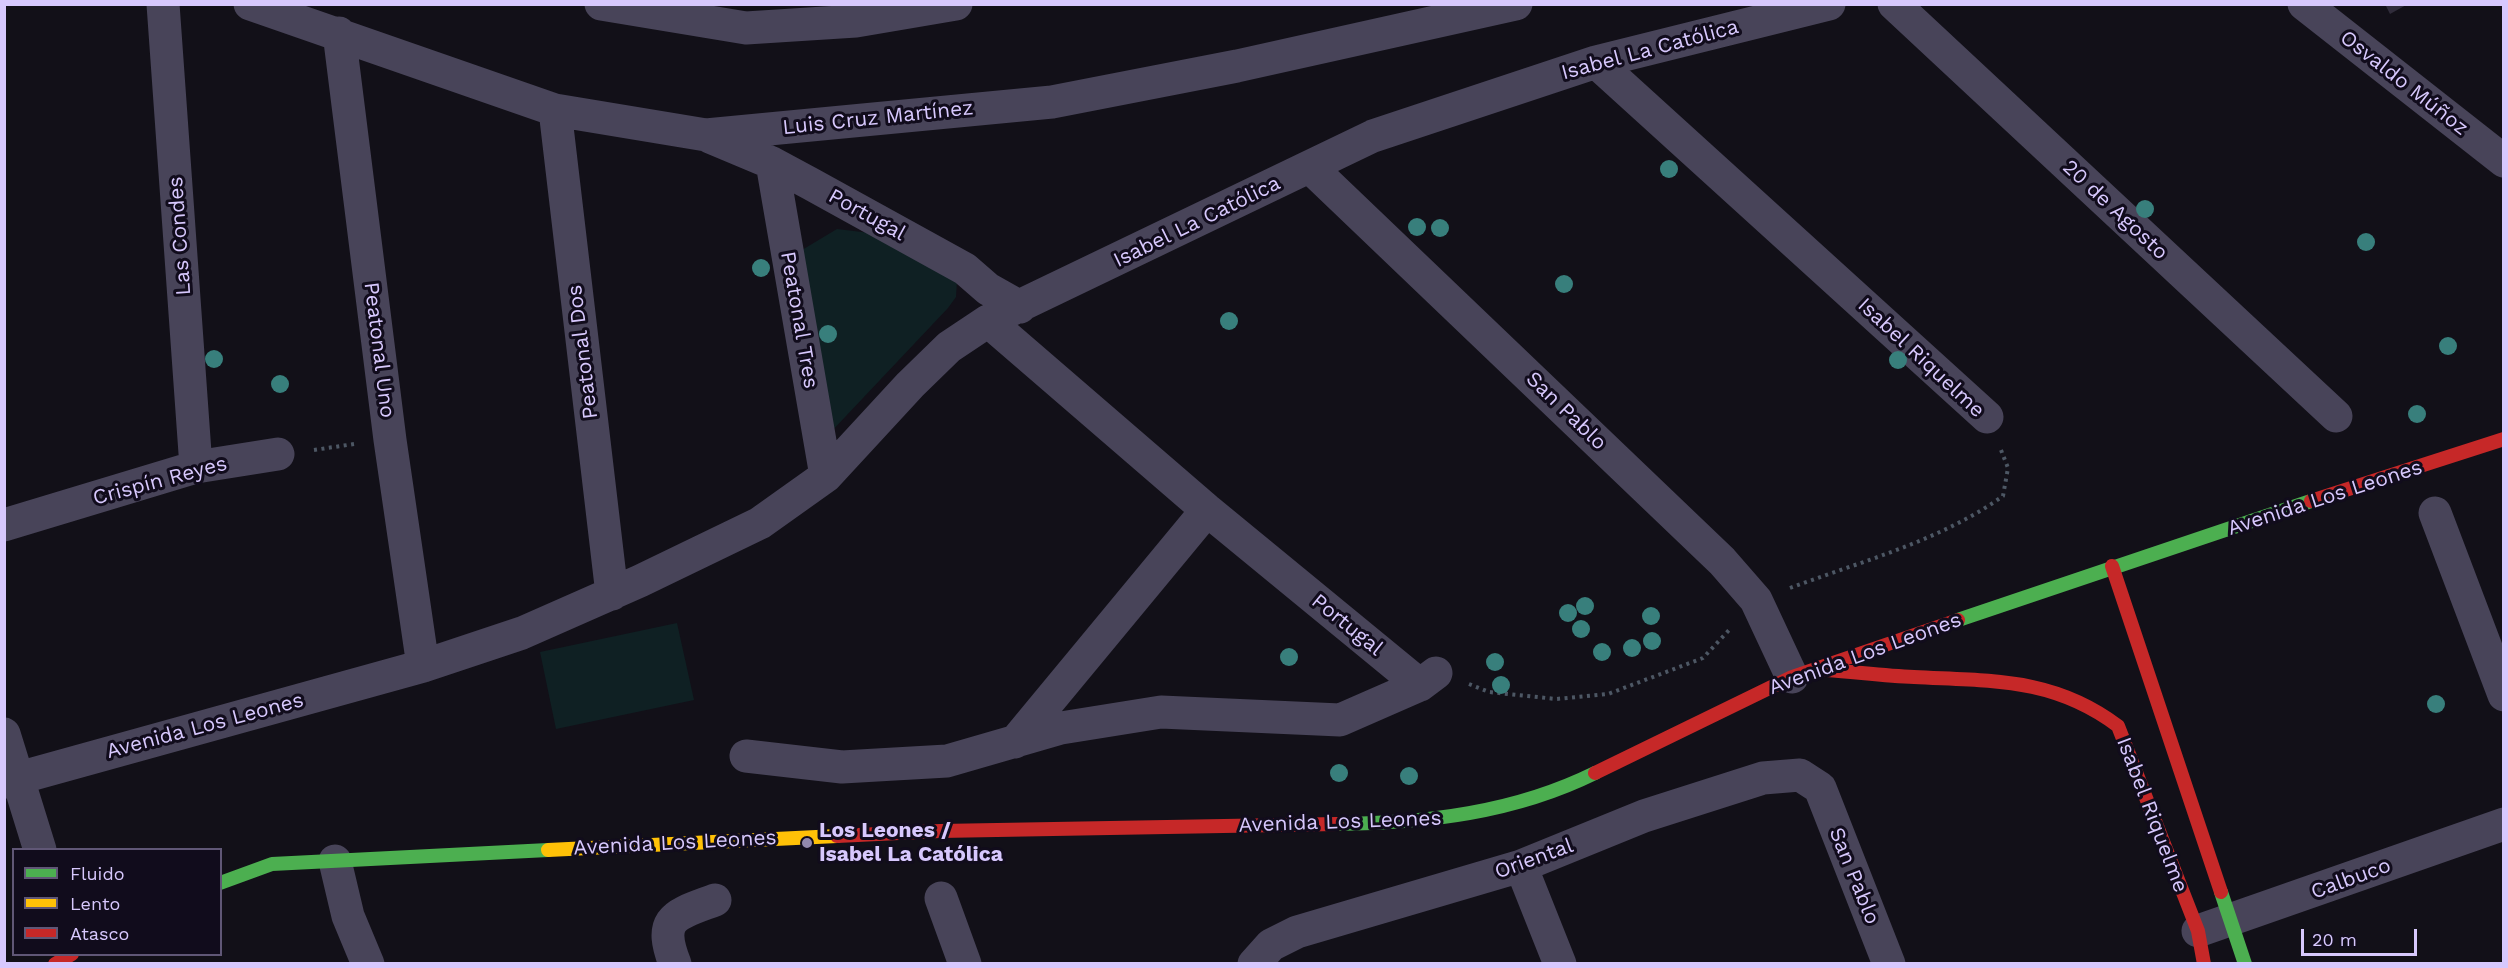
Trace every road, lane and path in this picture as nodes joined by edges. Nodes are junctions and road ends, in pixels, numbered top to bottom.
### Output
1 (163, 4) edge
2 (250, 4) edge
3 (602, 4) edge
4 (956, 4) edge
5 (1516, 4) edge
6 (1829, 4) edge
7 (1894, 4) edge
8 (2304, 4) edge
9 (339, 33) junction
10 (1596, 62) junction
11 (555, 110) junction
12 (706, 135) junction
13 (2504, 161) edge
14 (772, 163) junction
15 (1310, 167) junction
16 (1020, 307) junction
17 (988, 321) junction
18 (2336, 416) dead end
19 (1987, 417) joint
20 (2504, 439) edge
21 (390, 440) junction
22 (278, 454) joint
23 (196, 467) junction
24 (826, 476) junction
25 (1207, 510) junction
26 (2435, 513) dead end
27 (4, 525) edge
28 (2112, 566) junction
29 (626, 588) junction
30 (1756, 600) junction
31 (423, 666) junction
32 (1803, 673) junction
33 (1429, 679) junction
34 (2504, 696) edge
35 (4, 734) edge
36 (1015, 742) junction
37 (746, 756) dead end
38 (12, 780) edge
39 (1820, 788) joint
40 (2504, 825) edge
41 (40, 848) edge
42 (335, 861) junction
43 (1521, 866) junction
44 (222, 882) edge
45 (940, 898) dead end
46 (715, 900) dead end
47 (2230, 920) junction
48 (2198, 931) junction
49 (70, 956) edge
50 (55, 963) edge
51 (368, 963) edge
52 (675, 963) edge
53 (965, 963) edge
54 (1254, 963) edge
55 (1560, 963) edge
56 (1889, 963) edge
57 (2204, 963) edge
58 (2246, 963) edge

1 - 23 street, Las Condes
2 - 9 street, Luis Cruz Martínez
3 - 4 street
5 - 12 street, Luis Cruz Martínez
6 - 10 street, Isabel La Católica
7 - 18 street, 20 de Agosto
8 - 13 street, Osvaldo Múñoz
9 - 11 street, Luis Cruz Martínez
9 - 21 street, Peatonal Uno
10 - 15 street, Isabel La Católica
10 - 19 street, Isabel Riquelme
11 - 12 street, Luis Cruz Martínez
11 - 29 street, Peatonal Dos
12 - 14 street, Portugal
14 - 16 street, Portugal
14 - 24 street, Peatonal Tres
15 - 16 street, Isabel La Católica
15 - 30 street, San Pablo
16 - 17 street, Isabel La Católica
17 - 24 street, Isabel La Católica
17 - 25 street, Portugal
19 - 30 path, Isabel Riquelme
20 - 28 main road, Avenida Los Leones
21 - 22 path
21 - 31 street, Peatonal Uno
22 - 23 street, Crispín Reyes
23 - 27 street, Crispín Reyes
24 - 29 street, Isabel La Católica
25 - 33 street, Portugal
25 - 36 street
26 - 34 street
28 - 32 main road, Avenida Los Leones
28 - 47 main road, Isabel Riquelme
29 - 31 street, Avenida Los Leones
30 - 32 street, San Pablo
30 - 33 path
31 - 38 street, Avenida Los Leones
32 - 42 main road, Avenida Los Leones
32 - 48 main road, Isabel Riquelme
33 - 36 street
35 - 38 street
36 - 37 street
38 - 41 street
39 - 43 street, Oriental
39 - 56 street, San Pablo
40 - 47 street, Calbuco
42 - 44 main road, Avenida Los Leones
42 - 51 street
43 - 54 street, Oriental
43 - 55 street
45 - 53 street
46 - 52 street
47 - 48 street, Calbuco
47 - 58 main road, Isabel Riquelme
48 - 57 main road, Isabel Riquelme
49 - 50 main road

